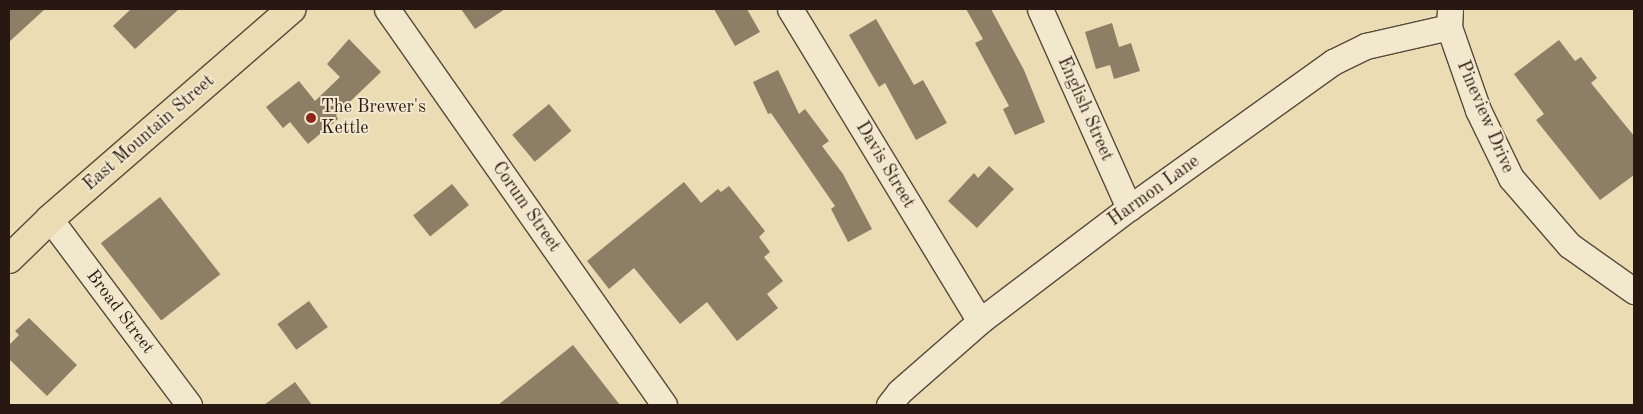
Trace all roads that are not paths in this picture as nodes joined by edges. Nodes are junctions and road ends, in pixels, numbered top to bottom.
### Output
1 (292, 9) edge
2 (387, 9) edge
3 (790, 9) edge
4 (1040, 9) edge
5 (1449, 18) edge
6 (1129, 208) junction
7 (50, 219) junction
8 (9, 259) edge
9 (1634, 290) edge
10 (980, 322) junction
11 (189, 405) edge
12 (664, 405) edge
13 (889, 405) edge

1 - 7 main road, East Mountain Street
2 - 12 street, Corum Street
3 - 10 street, Davis Street
4 - 6 street, English Street
5 - 6 street, Harmon Lane
5 - 9 street, Pineview Drive
6 - 10 street, Harmon Lane
7 - 8 main road, East Mountain Street
7 - 11 street, Broad Street
10 - 13 street, Harmon Lane

